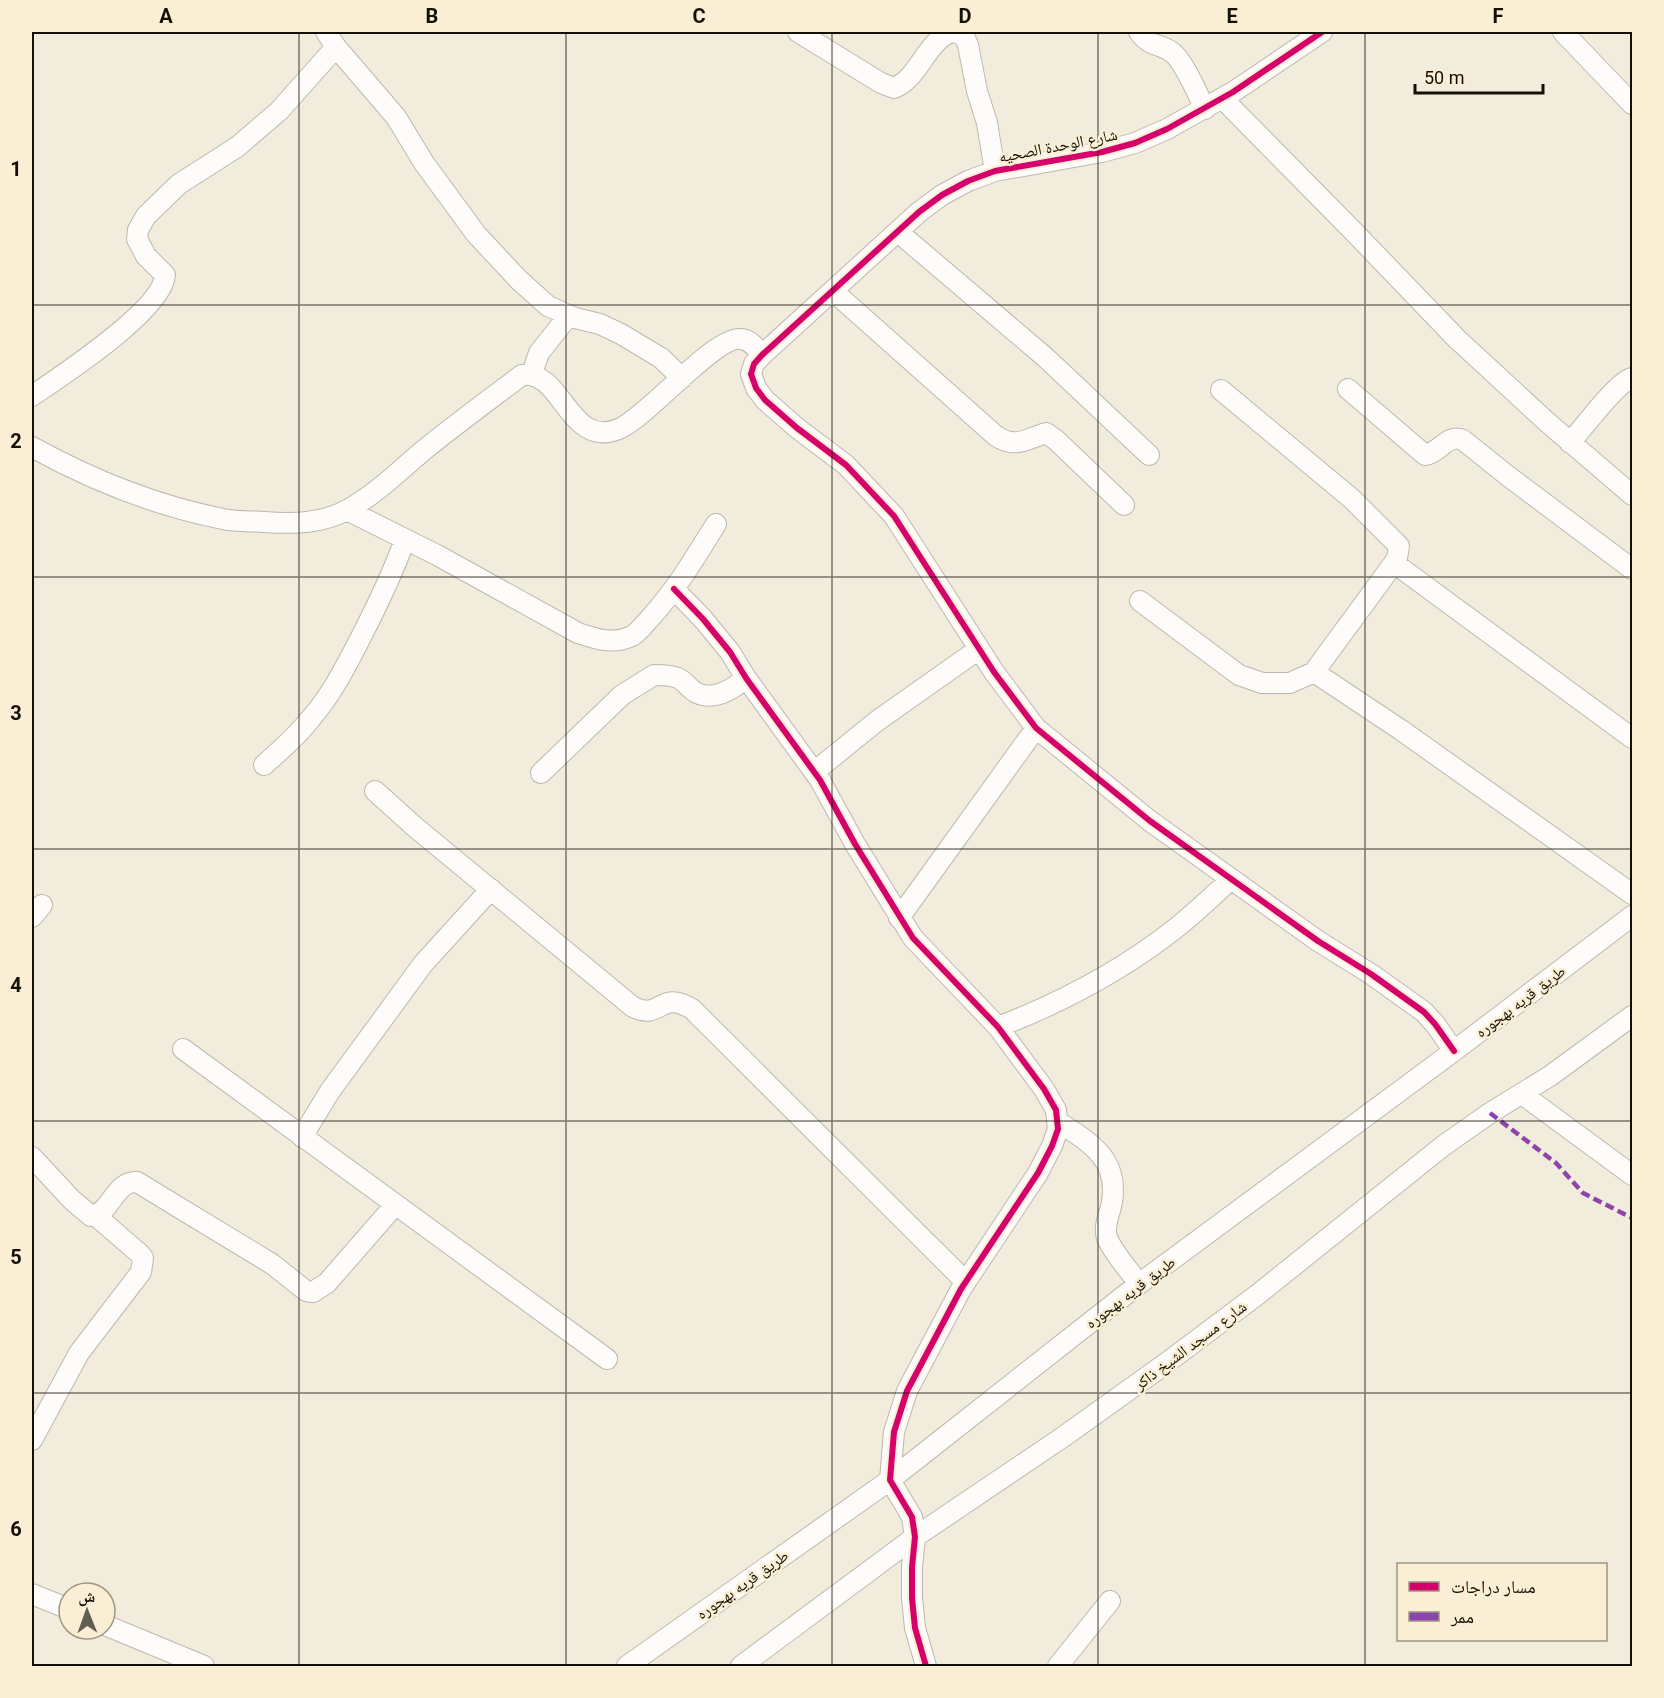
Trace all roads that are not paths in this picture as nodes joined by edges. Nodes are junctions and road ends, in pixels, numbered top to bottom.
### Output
1 (798, 32) edge
2 (953, 32) edge
3 (1139, 32) edge
4 (1563, 32) edge
5 (1311, 35) edge
6 (331, 39) edge
7 (1213, 104) junction
8 (1632, 104) edge
9 (995, 171) junction
10 (898, 232) junction
11 (834, 292) junction
12 (569, 315) junction
13 (762, 355) junction
14 (532, 373) junction
15 (682, 378) junction
16 (1632, 378) edge
17 (1348, 389) dead end
18 (1221, 390) dead end
19 (32, 396) edge
20 (1570, 443) junction
21 (32, 447) edge
22 (1149, 455) dead end
23 (1632, 495) edge
24 (1124, 505) dead end
25 (347, 510) junction
26 (716, 524) dead end
27 (405, 539) junction
28 (1394, 563) junction
29 (1632, 569) edge
30 (674, 589) junction
31 (1140, 601) dead end
32 (979, 649) junction
33 (1314, 672) junction
34 (746, 678) junction
35 (1036, 728) junction
36 (1632, 738) edge
37 (264, 765) dead end
38 (814, 772) junction
39 (541, 773) dead end
40 (375, 791) dead end
41 (1231, 879) junction
42 (491, 889) junction
43 (1632, 894) edge
44 (1632, 916) edge
45 (899, 918) junction
46 (1632, 1016) edge
47 (998, 1027) junction
48 (183, 1049) dead end
49 (1454, 1051) junction
50 (1522, 1094) junction
51 (1057, 1121) junction
52 (302, 1137) junction
53 (32, 1157) edge
54 (1632, 1174) edge
55 (394, 1205) junction
56 (96, 1216) junction
57 (966, 1282) junction
58 (1139, 1284) junction
59 (607, 1359) dead end
60 (32, 1440) edge
61 (892, 1484) junction
62 (915, 1537) junction
63 (32, 1594) edge
64 (1110, 1601) dead end
65 (57, 1604) edge
66 (117, 1630) edge
67 (204, 1666) edge
68 (627, 1666) edge
69 (741, 1666) edge
70 (926, 1666) edge
71 (1058, 1666) edge

1 - 2 street
2 - 9 street
3 - 7 street
4 - 8 street
5 - 7 street, شارع الوحدة الصحيه
6 - 12 street
6 - 19 street
7 - 9 street, شارع الوحدة الصحيه
7 - 20 street
9 - 10 street, شارع الوحدة الصحيه
10 - 11 street, شارع الوحدة الصحيه
10 - 22 street
11 - 13 street, شارع الوحدة الصحيه
11 - 24 street
12 - 14 street
12 - 15 street
13 - 15 street
13 - 32 street
14 - 15 street
14 - 25 street
16 - 20 street
17 - 29 street
18 - 28 street
20 - 23 street
21 - 25 street
25 - 27 street
26 - 30 street
27 - 30 street
27 - 37 street
28 - 33 street
28 - 36 street
30 - 34 street
31 - 33 street
32 - 35 street
32 - 38 street
33 - 43 street
34 - 38 street
34 - 39 street
35 - 41 street
35 - 45 street
38 - 45 street
40 - 42 street
41 - 47 street
41 - 49 street
42 - 52 street
42 - 57 street
44 - 49 street, طريق قريه بهجوره
45 - 47 street
46 - 50 street, شارع مسجد الشيخ ذاكر
47 - 51 street
48 - 52 street
49 - 58 street, طريق قريه بهجوره
50 - 54 street
50 - 62 street, شارع مسجد الشيخ ذاكر
51 - 57 street
51 - 58 street
52 - 55 street
53 - 56 street
55 - 56 street
55 - 59 street
56 - 60 street
57 - 61 street
58 - 61 street, طريق قريه بهجوره
61 - 62 street
61 - 68 street, طريق قريه بهجوره
62 - 69 street, شارع مسجد الشيخ ذاكر
62 - 70 street
63 - 65 street
64 - 71 street
66 - 67 street

